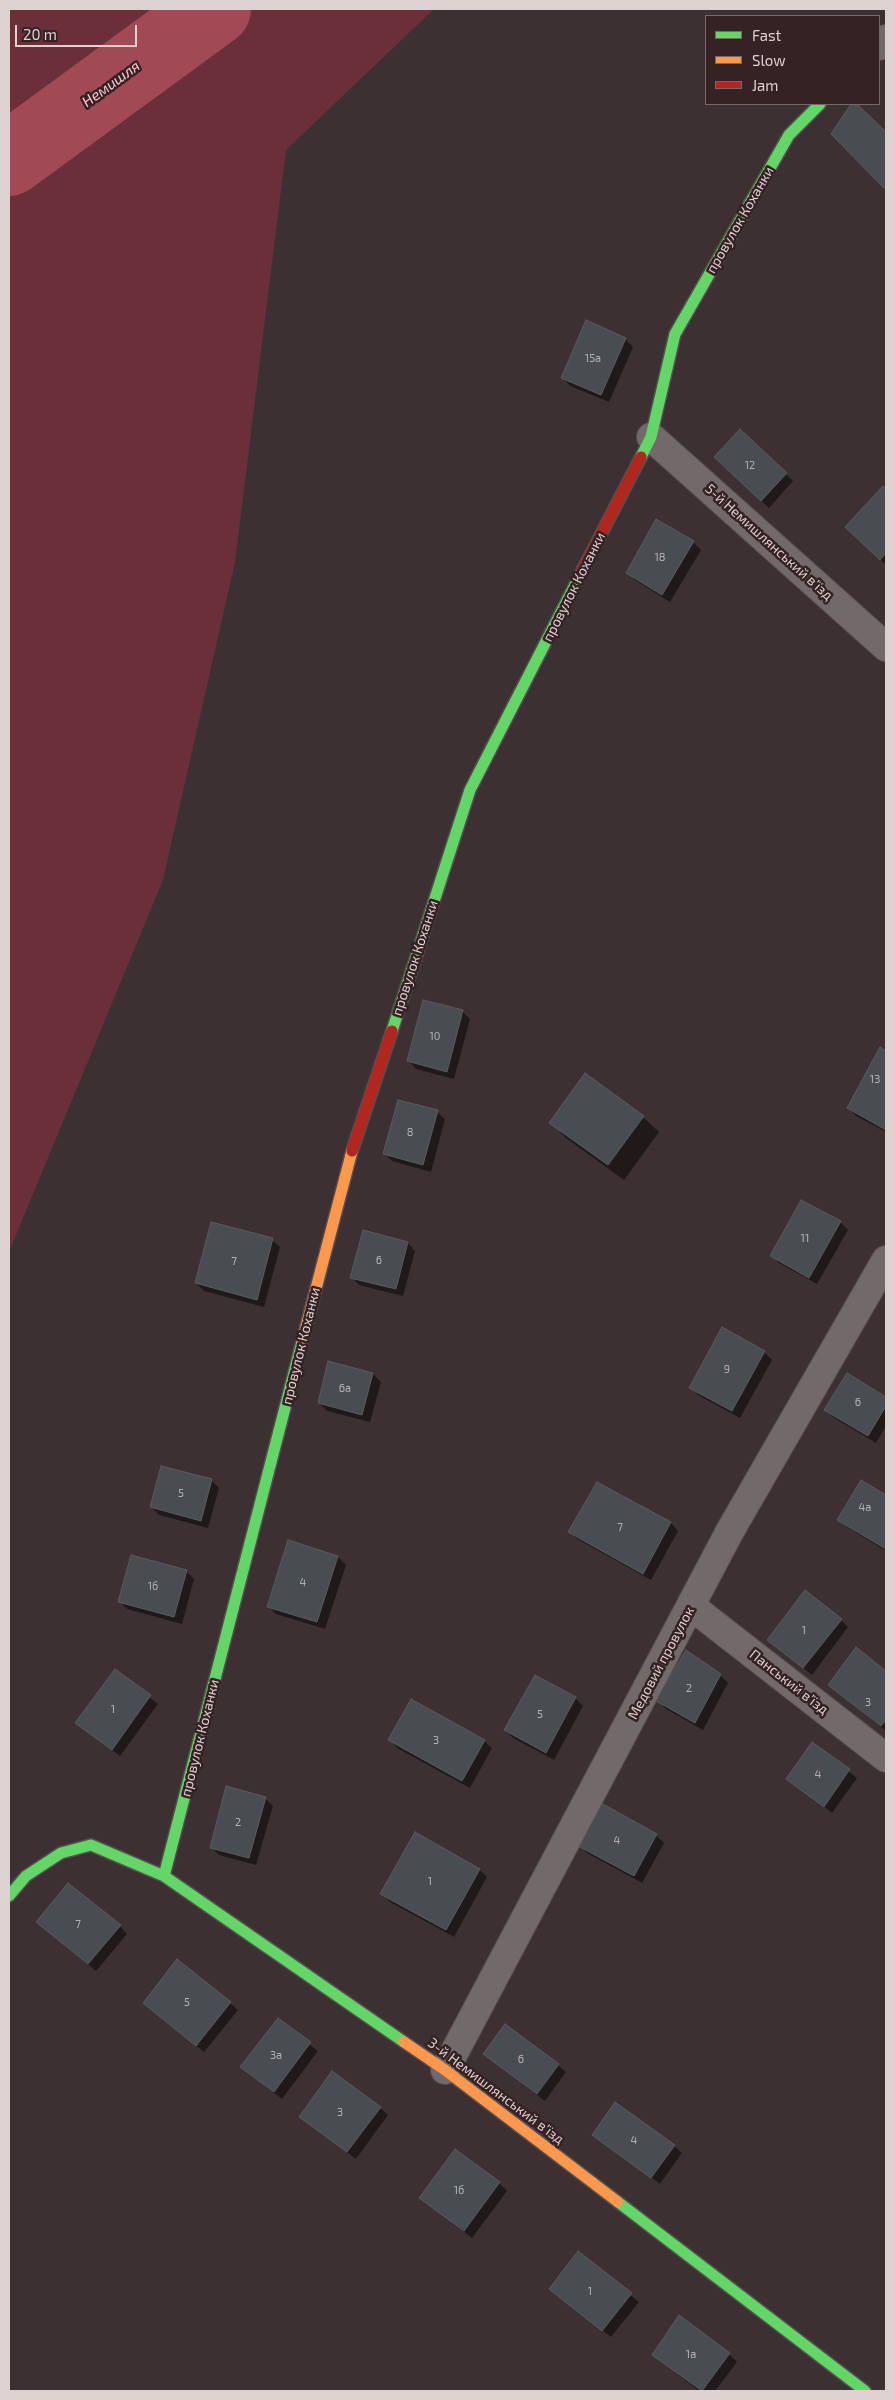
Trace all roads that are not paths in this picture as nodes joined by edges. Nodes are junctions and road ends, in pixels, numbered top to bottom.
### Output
1 (819, 105) edge
2 (651, 436) junction
3 (886, 647) edge
4 (886, 1260) edge
5 (691, 1606) junction
6 (886, 1758) edge
7 (164, 1876) junction
8 (9, 1896) edge
9 (446, 2070) junction
10 (865, 2391) edge

1 - 2 street, провулок Коханки
2 - 3 street, 5-й Немишлянський в’їзд
2 - 7 street, провулок Коханки
4 - 5 street, Медовий провулок
5 - 6 street, Панський в’їзд
5 - 9 street, Медовий провулок
7 - 8 street, 3-й Немишлянський в’їзд
7 - 9 street, 3-й Немишлянський в’їзд
9 - 10 street, 3-й Немишлянський в’їзд

